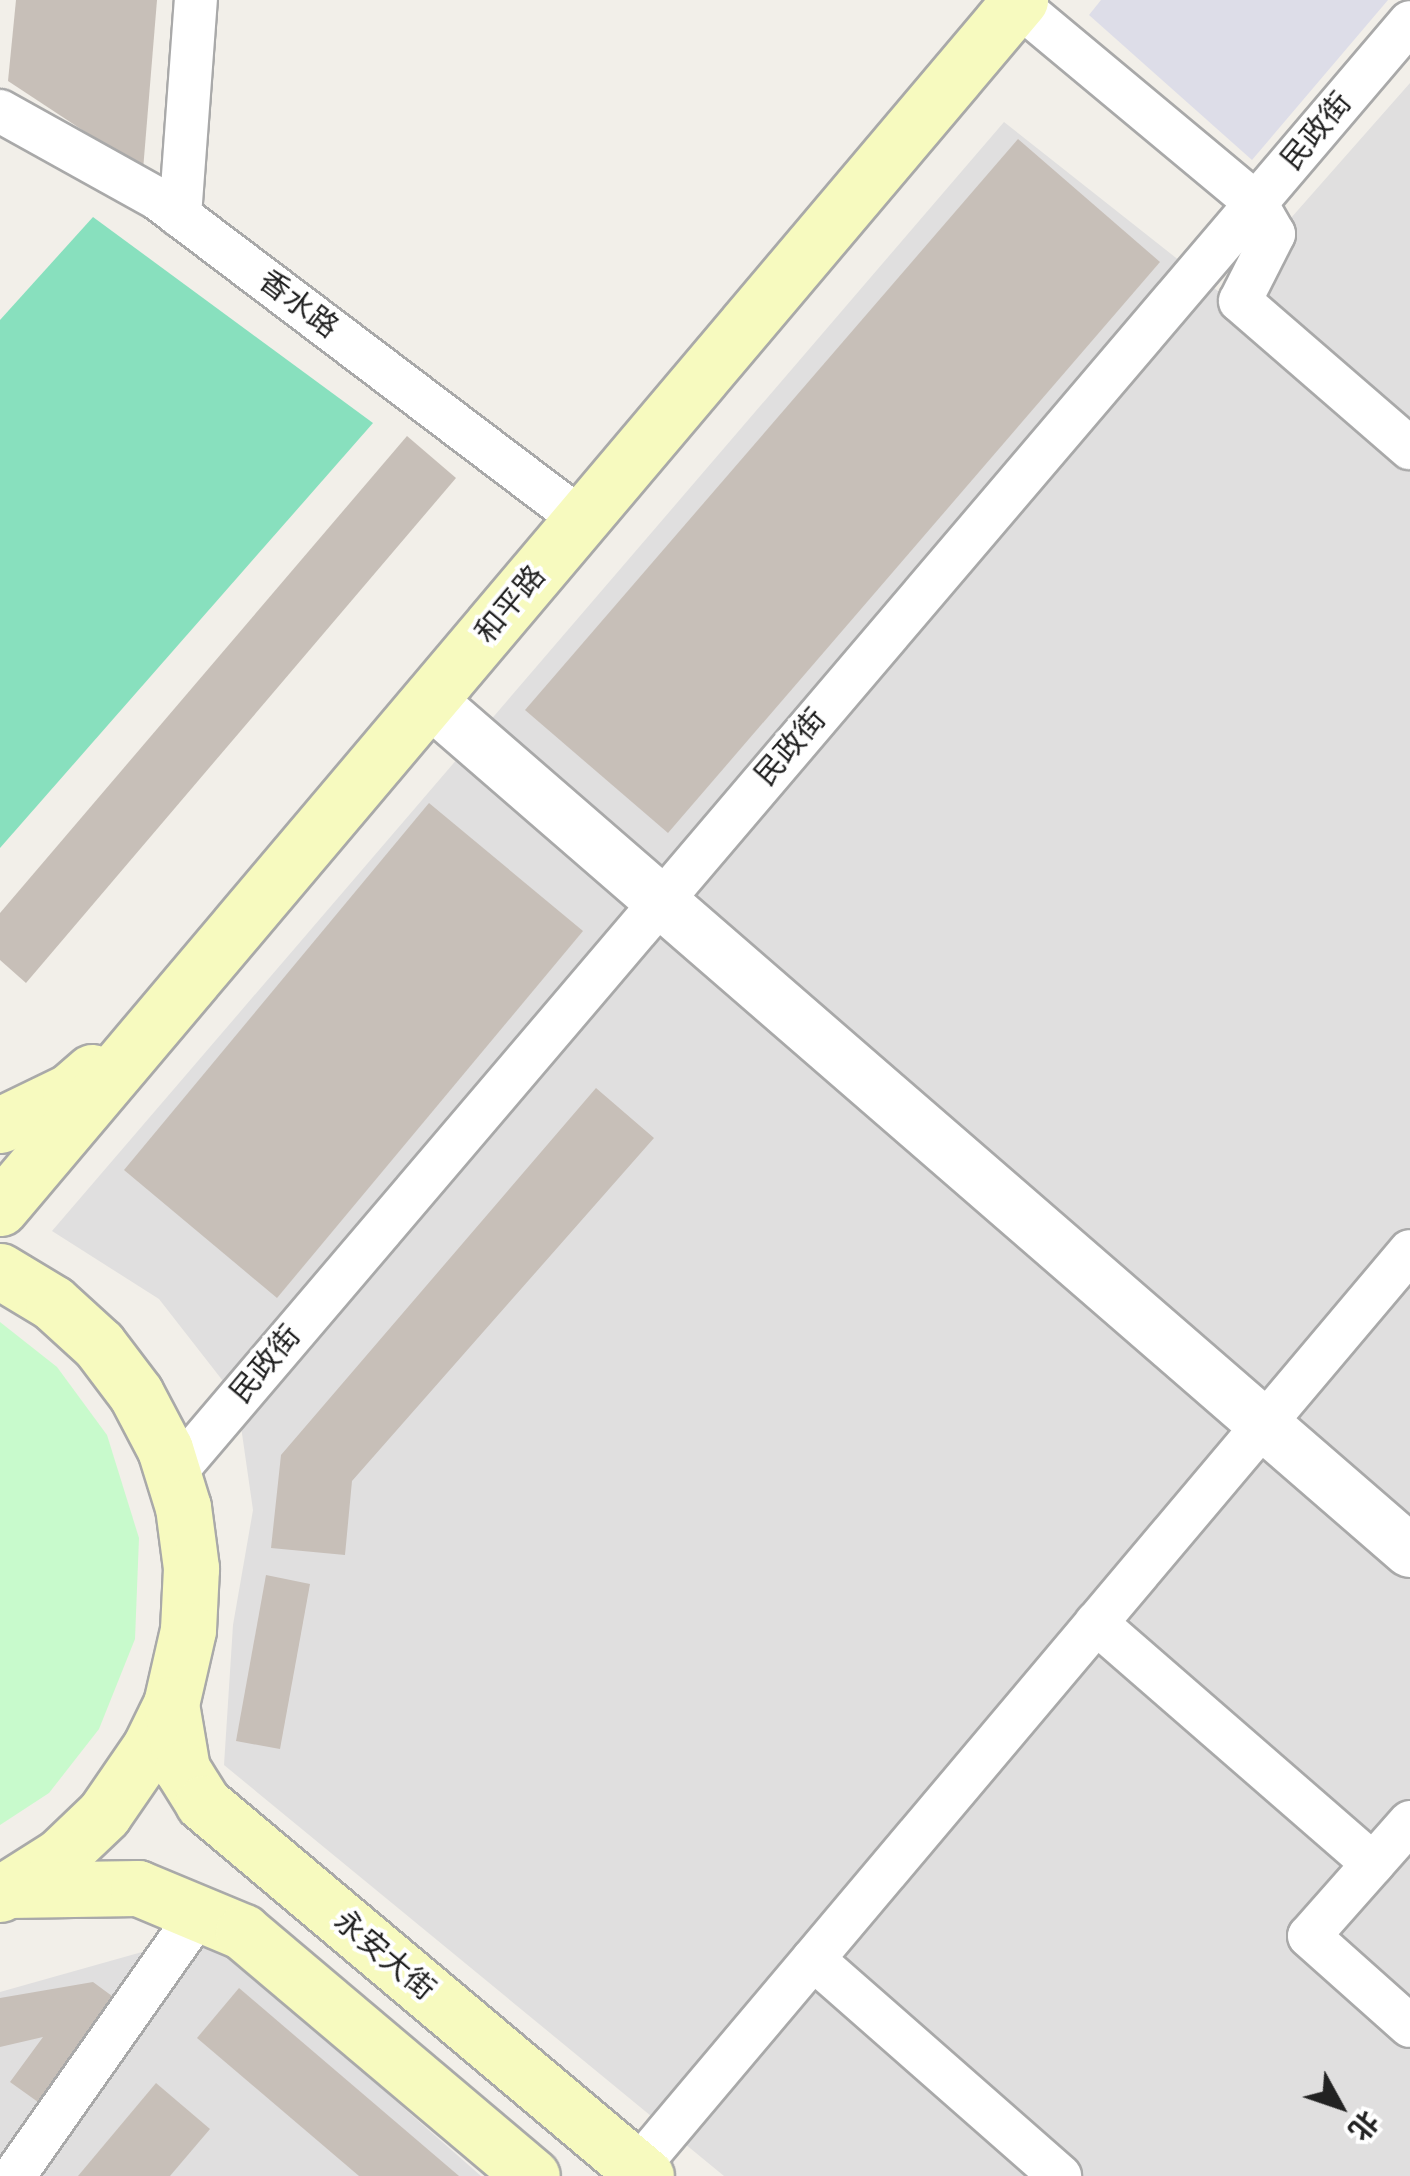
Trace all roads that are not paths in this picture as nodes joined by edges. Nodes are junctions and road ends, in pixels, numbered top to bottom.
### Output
1 (196, 0) edge
2 (1019, 2) edge
3 (1410, 22) edge
4 (0, 111) edge
5 (1256, 204) junction
6 (180, 216) junction
7 (1410, 448) edge
8 (582, 520) junction
9 (430, 701) junction
10 (660, 901) junction
11 (188, 987) junction
12 (0, 1125) edge
13 (0, 1208) edge
14 (1410, 1251) edge
15 (0, 1271) edge
16 (1265, 1423) junction
17 (173, 1475) junction
18 (1410, 1550) edge
19 (1096, 1623) junction
20 (171, 1704) junction
21 (1410, 1822) edge
22 (1372, 1864) junction
23 (4, 1892) edge
24 (199, 1913) junction
25 (813, 1959) junction
26 (1410, 2026) edge
27 (642, 2172) edge
28 (14, 2176) edge
29 (532, 2176) edge
30 (1060, 2176) edge

1 - 6 street
2 - 5 street
2 - 8 main road, 和平路
3 - 5 street, 民政街
4 - 6 street, 香水路
5 - 7 street
5 - 10 street, 民政街
6 - 8 street, 香水路
8 - 9 main road, 和平路
9 - 10 street
9 - 11 main road, 和平路
10 - 16 street
10 - 17 street, 民政街
11 - 12 main road
11 - 13 main road, 和平路
14 - 16 street
15 - 17 main road
16 - 18 street
16 - 19 street
17 - 20 main road
19 - 22 street
19 - 25 street
20 - 23 main road
20 - 27 main road, 永安大街
21 - 22 street
22 - 26 street
23 - 24 main road
24 - 28 street
24 - 29 main road
25 - 27 street
25 - 30 street

